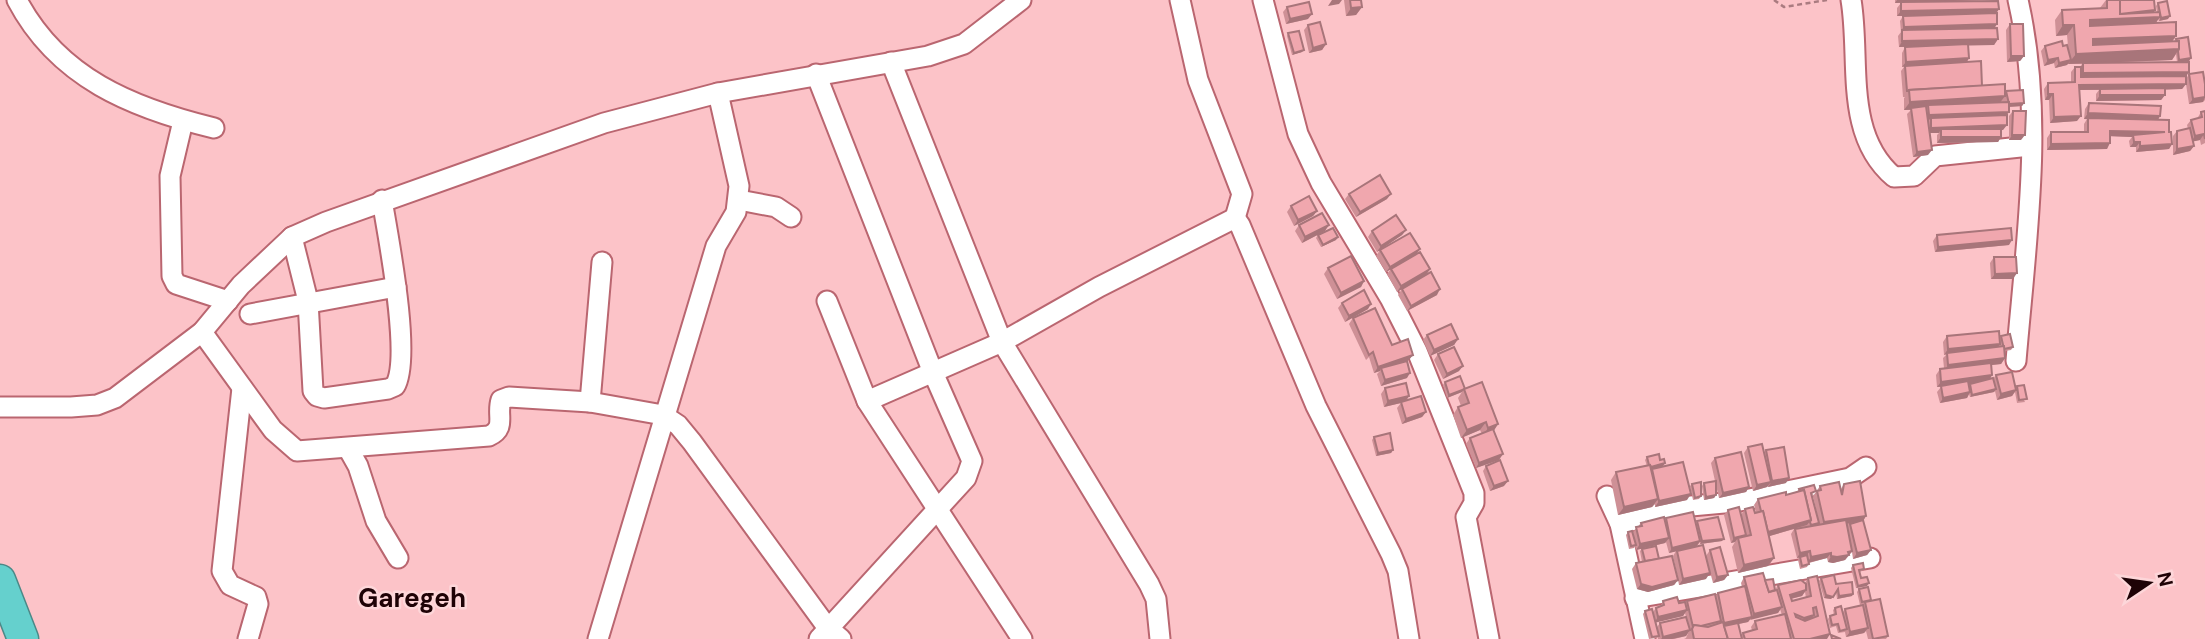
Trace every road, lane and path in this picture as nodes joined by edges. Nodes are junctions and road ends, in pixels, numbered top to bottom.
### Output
1 (17, 0) edge
2 (1021, 0) edge
3 (1180, 0) edge
4 (1263, 0) edge
5 (1774, 0) edge
6 (1827, 0) edge
7 (1851, 0) edge
8 (2018, 0) edge
9 (891, 62) junction
10 (816, 74) junction
11 (718, 93) junction
12 (183, 121) junction
13 (214, 128) dead end
14 (2030, 146) junction
15 (382, 200) junction
16 (740, 200) junction
17 (791, 217) dead end
18 (1235, 218) junction
19 (292, 237) junction
20 (602, 262) dead end
21 (396, 288) junction
22 (228, 301) junction
23 (308, 301) junction
24 (827, 301) dead end
25 (250, 314) dead end
26 (202, 332) junction
27 (1002, 342) junction
28 (2017, 361) dead end
29 (932, 370) junction
30 (242, 388) junction
31 (866, 401) junction
32 (590, 402) junction
33 (0, 407) edge
34 (663, 415) junction
35 (349, 450) junction
36 (1866, 467) dead end
37 (1607, 496) dead end
38 (938, 510) junction
39 (1620, 524) junction
40 (398, 558) dead end
41 (1870, 558) edge
42 (0, 580) edge
43 (1635, 598) junction
44 (829, 635) edge
45 (23, 639) edge
46 (248, 639) edge
47 (598, 639) edge
48 (1022, 639) edge
49 (1160, 639) edge
50 (1409, 639) edge
51 (1489, 639) edge
52 (1644, 639) edge

1 - 12 street
2 - 9 street
3 - 18 street
4 - 51 street
5 - 6 path
7 - 14 street
8 - 14 street
9 - 10 street
9 - 27 street
10 - 11 street
10 - 29 street
11 - 15 street
11 - 16 street
12 - 13 street
12 - 22 street
14 - 28 street
15 - 19 street
15 - 21 street
16 - 17 street
16 - 34 street
18 - 27 street
18 - 50 street
19 - 22 street
19 - 23 street
20 - 32 street
21 - 23 street
21 - 23 street
22 - 26 street
23 - 25 street
24 - 31 street
26 - 30 street
26 - 33 street
27 - 29 street
27 - 49 street
29 - 31 street
29 - 38 street
30 - 35 street
30 - 46 street
31 - 38 street
32 - 34 street
32 - 35 street
34 - 44 street
34 - 47 street
35 - 40 street
36 - 39 street
37 - 39 street
38 - 44 street
38 - 48 street
39 - 43 street
41 - 43 street
42 - 45 highway
43 - 52 street

